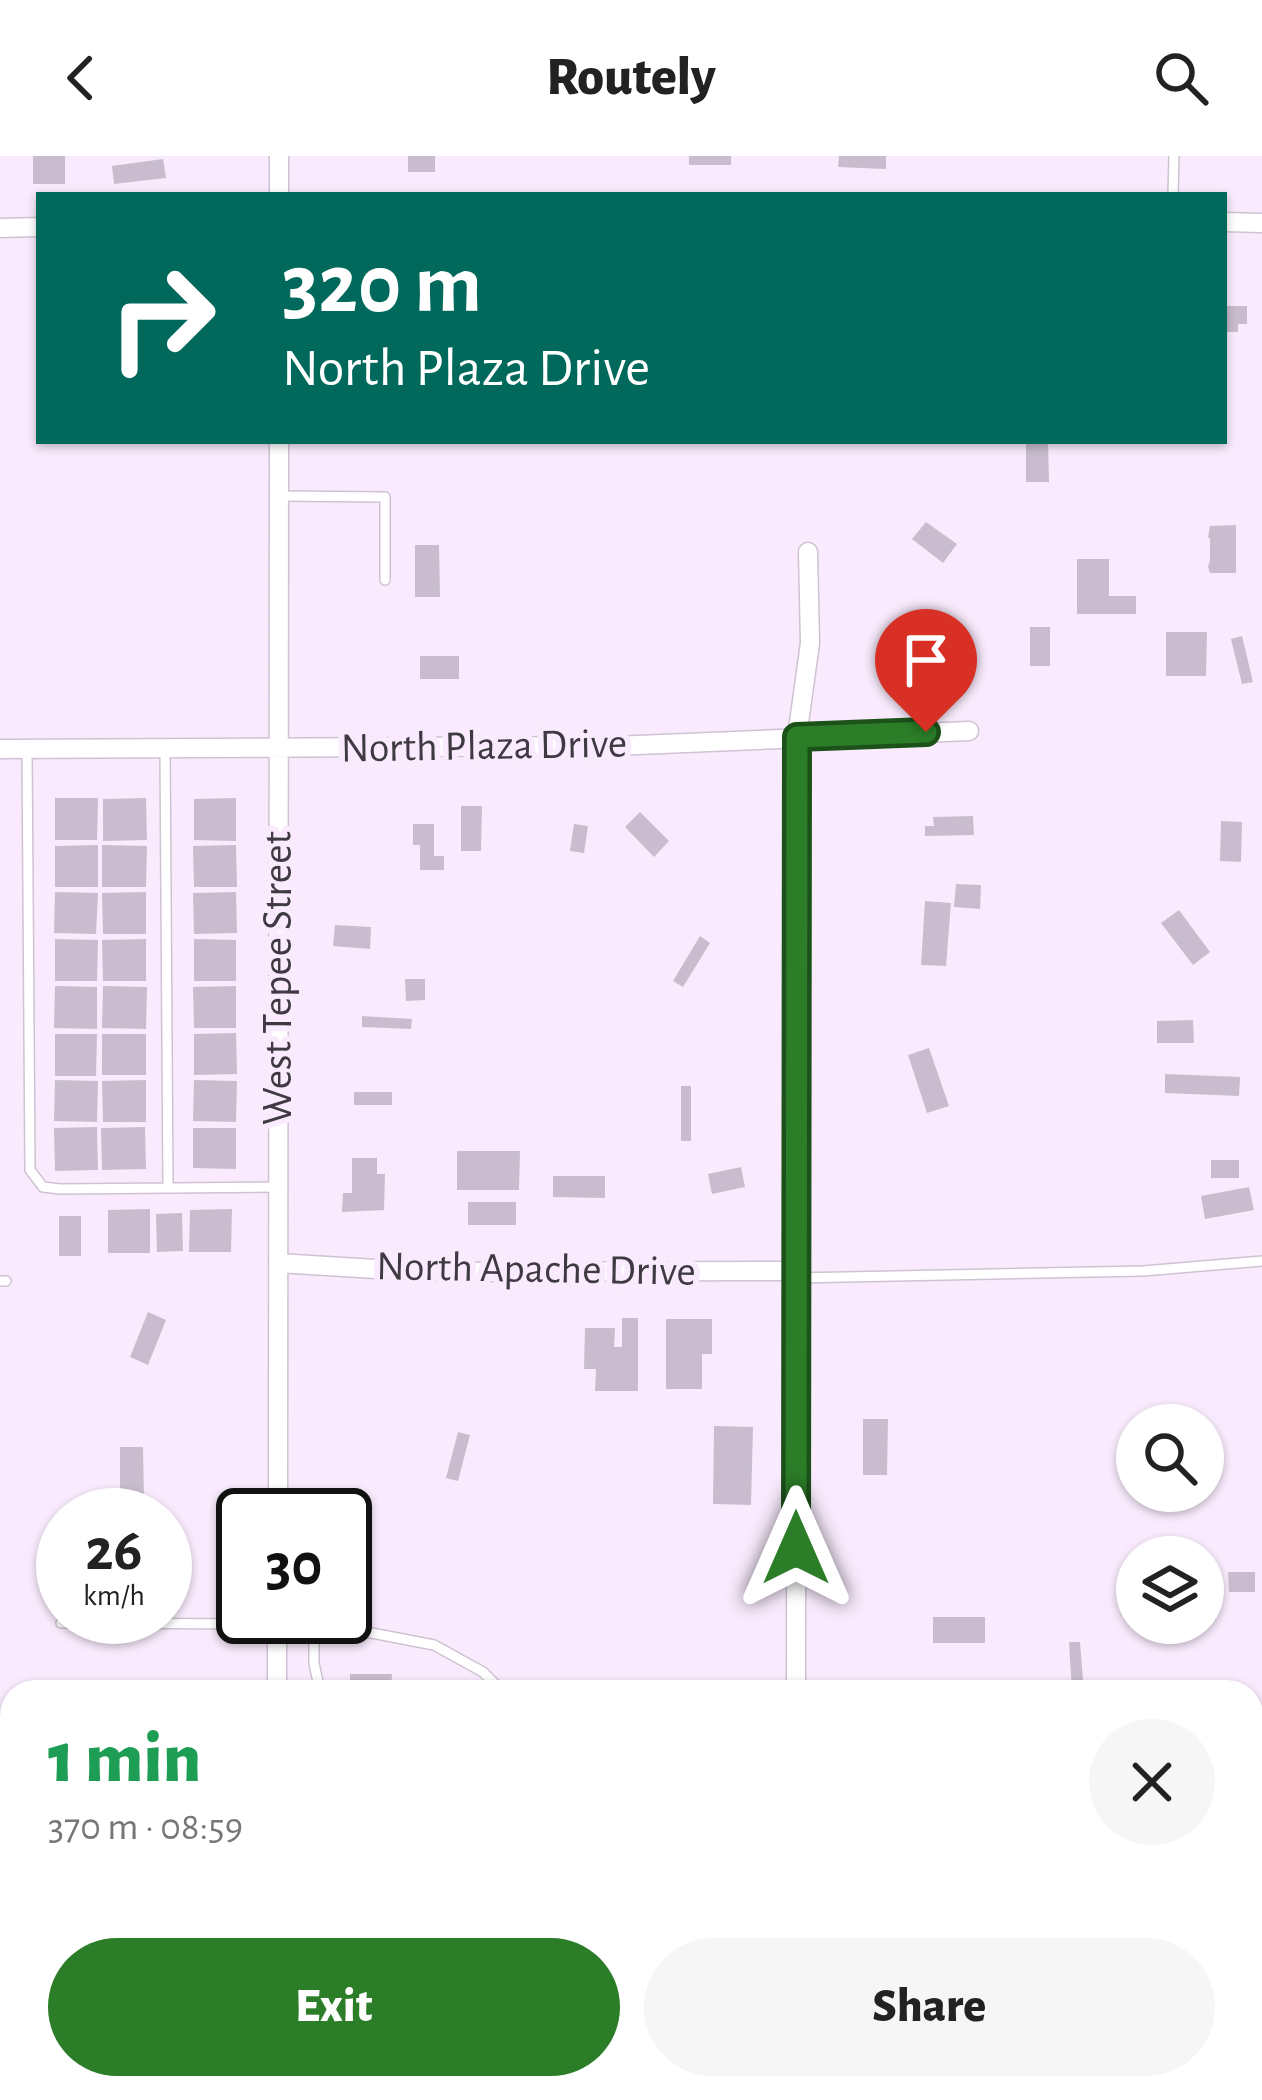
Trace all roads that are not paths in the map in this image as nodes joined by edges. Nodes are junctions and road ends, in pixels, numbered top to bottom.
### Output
1 (280, 156) edge
2 (1174, 156) edge
3 (280, 192) edge
4 (1173, 192) edge
5 (1227, 222) edge
6 (1262, 223) edge
7 (36, 227) edge
8 (0, 228) edge
9 (279, 444) edge
10 (279, 496) junction
11 (808, 552) dead end
12 (385, 580) dead end
13 (968, 730) dead end
14 (797, 737) junction
15 (278, 748) junction
16 (0, 749) edge
17 (27, 749) junction
18 (165, 749) junction
19 (278, 1186) junction
20 (168, 1187) junction
21 (1262, 1261) edge
22 (278, 1263) junction
23 (795, 1275) junction
24 (278, 1488) edge
25 (277, 1644) edge
26 (277, 1680) edge
27 (318, 1680) edge
28 (491, 1680) edge
29 (796, 1680) edge

1 - 3 street
2 - 4 lane
5 - 6 street
7 - 8 street
9 - 10 street, West Tepee Street
10 - 12 lane
10 - 15 street, West Tepee Street
11 - 14 street
13 - 14 street, North Plaza Drive
14 - 15 street, North Plaza Drive
14 - 23 street
15 - 18 street, North Plaza Drive
15 - 19 street, West Tepee Street
16 - 17 street, North Plaza Drive
17 - 18 street, North Plaza Drive
17 - 20 lane
18 - 20 lane
19 - 20 lane
19 - 22 street, West Tepee Street
21 - 23 lane
22 - 23 street, North Apache Drive
22 - 24 street, West Tepee Street
23 - 29 street
25 - 26 street
27 - 28 lane

